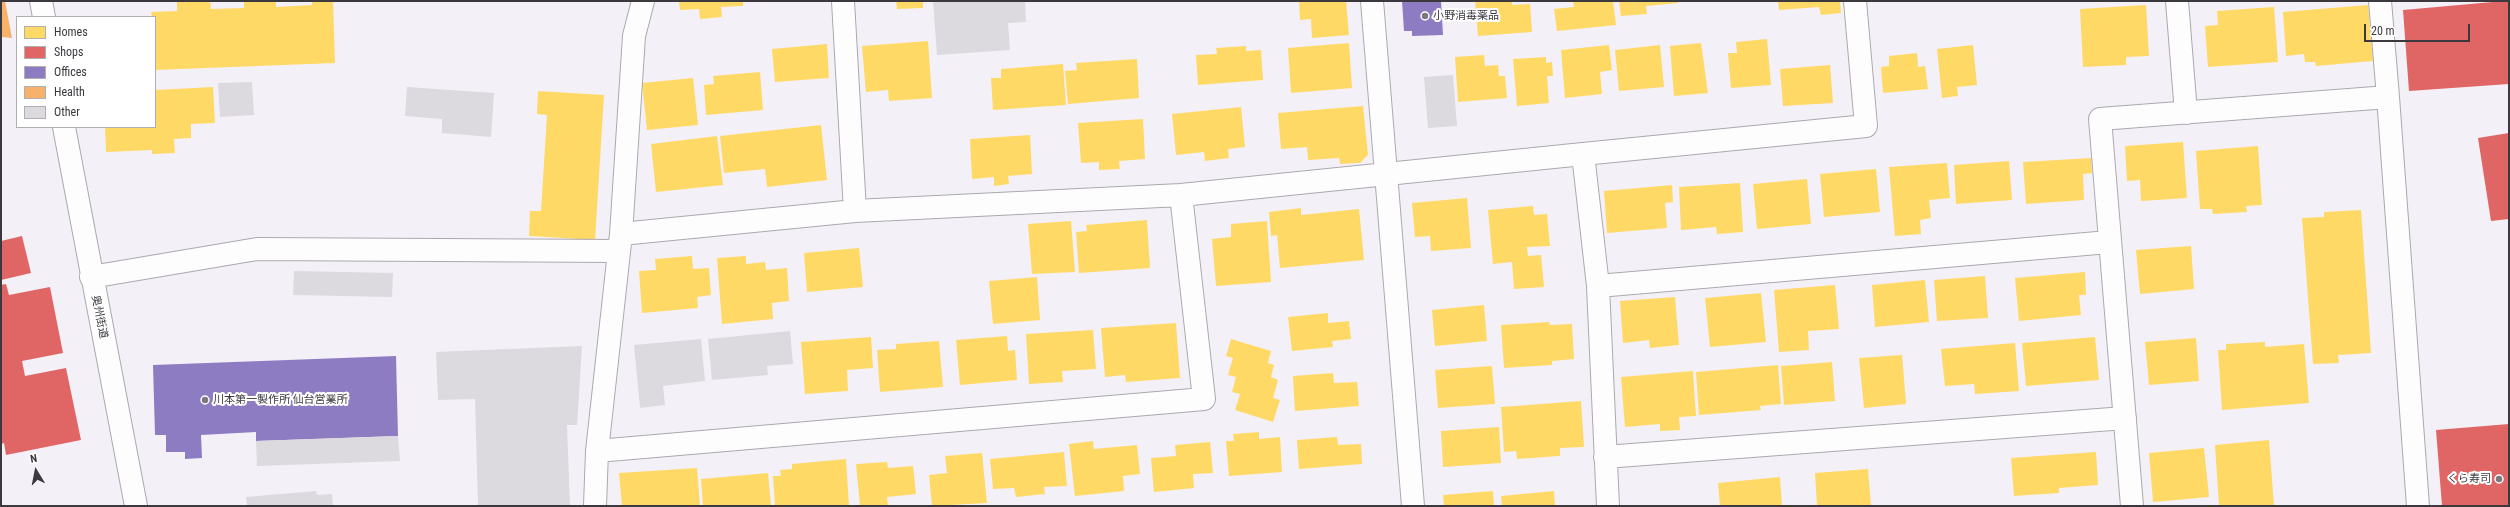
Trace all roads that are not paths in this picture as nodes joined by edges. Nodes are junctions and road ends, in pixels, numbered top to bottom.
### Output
1 (41, 1) edge
2 (644, 1) edge
3 (843, 1) edge
4 (1372, 1) edge
5 (1855, 1) edge
6 (2177, 1) edge
7 (2380, 1) edge
8 (44, 16) edge
9 (2388, 97) junction
10 (2186, 113) junction
11 (64, 128) edge
12 (1583, 154) junction
13 (1385, 175) junction
14 (1182, 195) junction
15 (855, 211) junction
16 (620, 242) junction
17 (2109, 242) junction
18 (91, 277) junction
19 (1598, 286) junction
20 (2125, 418) junction
21 (596, 451) junction
22 (1605, 457) junction
23 (136, 506) edge
24 (595, 506) edge
25 (1413, 506) edge
26 (1608, 506) edge
27 (2132, 506) edge
28 (2418, 506) edge

1 - 8 street
2 - 16 street
3 - 15 street
4 - 13 street
5 - 12 street
6 - 10 street
7 - 9 street
9 - 10 street
9 - 28 street
10 - 17 street
11 - 18 street, 奥州街道
12 - 13 street
12 - 19 street
13 - 14 street
13 - 25 street
14 - 15 street
14 - 21 street
15 - 16 street
16 - 18 street
16 - 21 street
17 - 19 street
17 - 20 street
18 - 23 street, 奥州街道
19 - 22 street
20 - 22 street
20 - 27 street
21 - 24 street
22 - 26 street

